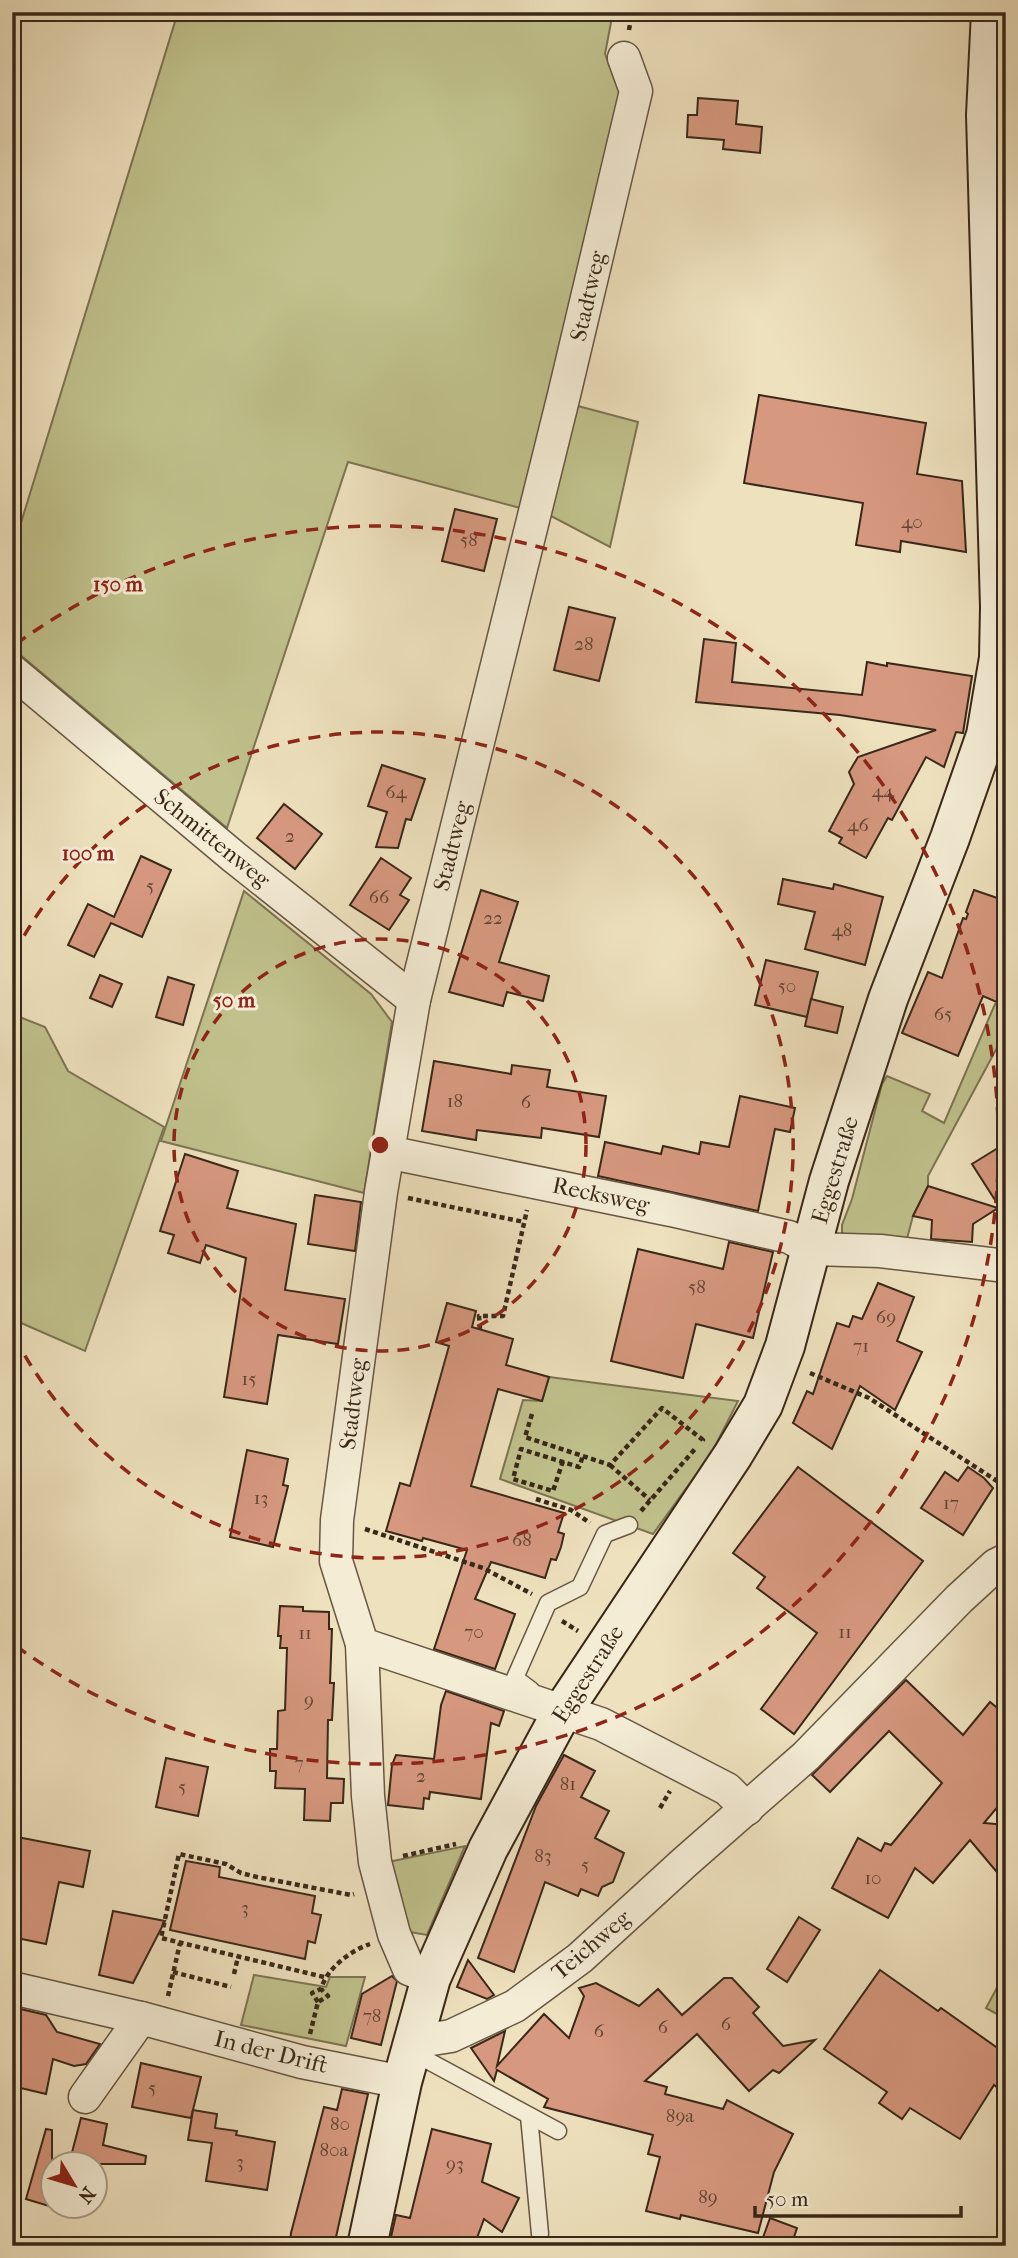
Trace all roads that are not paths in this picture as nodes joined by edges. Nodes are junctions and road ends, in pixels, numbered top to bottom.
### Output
1 (991, 12) edge
2 (624, 58) dead end
3 (1002, 658) edge
4 (12, 671) edge
5 (414, 1000) junction
6 (387, 1152) junction
7 (811, 1250) junction
8 (1006, 1266) edge
9 (629, 1525) road end
10 (1006, 1560) edge
11 (362, 1644) junction
12 (562, 1712) junction
13 (747, 1809) junction
14 (431, 1978) junction
15 (12, 1989) edge
16 (141, 2018) junction
17 (408, 2058) junction
18 (85, 2097) dead end
19 (529, 2116) junction
20 (558, 2132) dead end
21 (540, 2234) dead end
22 (367, 2246) edge

1 - 3 main road, Eggestraße
2 - 5 street, Stadtweg
3 - 7 main road, Eggestraße
4 - 5 street, Schmittenweg
5 - 6 street, Stadtweg
6 - 7 street, Recksweg
6 - 11 street, Stadtweg
7 - 8 street
7 - 12 main road, Eggestraße
9 - 12 lane
10 - 13 street, Teichweg
11 - 12 street
11 - 14 street, Stadtweg
12 - 13 street
12 - 14 main road, Eggestraße
13 - 17 street, Teichweg
14 - 17 main road, Eggestraße
15 - 16 street, In der Drift
16 - 17 street, In der Drift
16 - 18 street
17 - 19 lane
17 - 22 main road, Eggestraße
19 - 20 lane
19 - 21 lane

